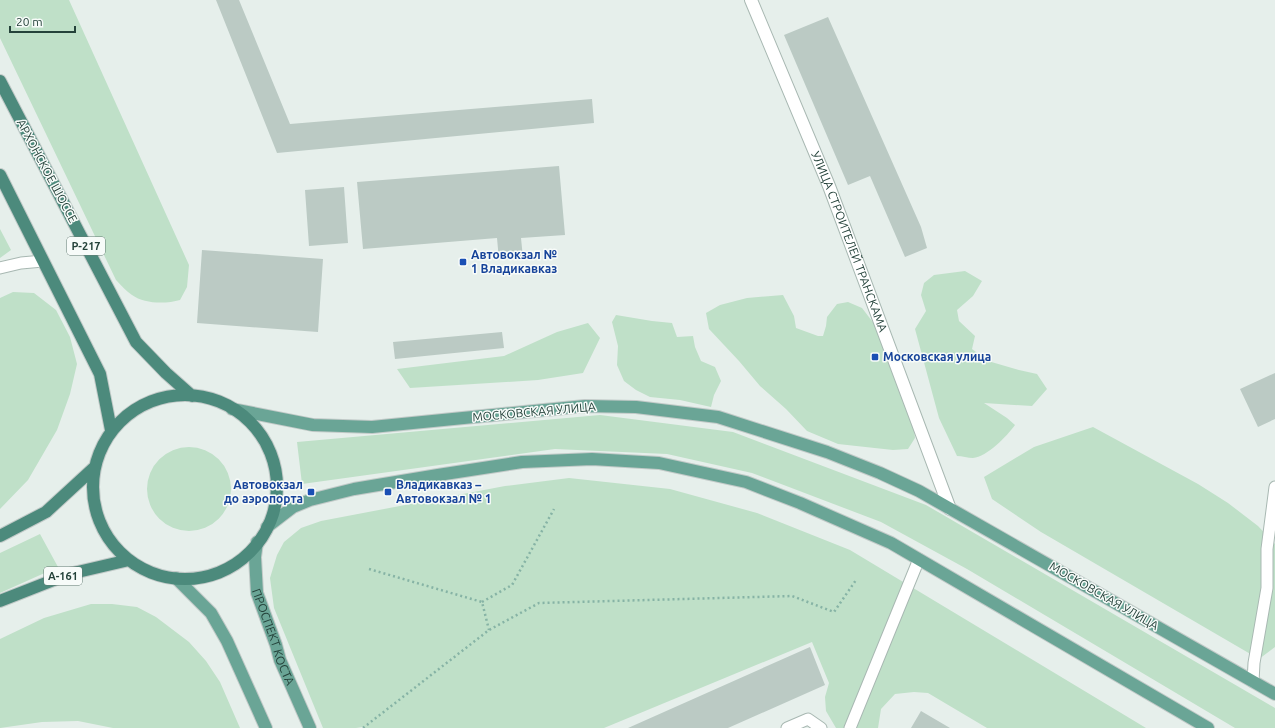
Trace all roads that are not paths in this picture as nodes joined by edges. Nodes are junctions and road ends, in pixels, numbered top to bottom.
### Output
1 (752, 0) edge
2 (0, 81) edge
3 (0, 175) edge
4 (43, 261) junction
5 (0, 268) edge
6 (192, 396) junction
7 (232, 409) junction
8 (110, 430) junction
9 (95, 466) junction
10 (1275, 487) edge
11 (950, 509) junction
12 (267, 527) junction
13 (0, 536) edge
14 (257, 542) junction
15 (919, 559) junction
16 (129, 560) junction
17 (176, 578) junction
18 (0, 601) edge
19 (1253, 682) junction
20 (1275, 694) edge
21 (266, 728) edge
22 (310, 728) edge
23 (787, 728) edge
24 (821, 728) edge
25 (850, 728) edge
26 (1208, 728) edge

1 - 11 street, УЛИЦА СТРОИТЕЛЕЙ ТРАНСКАМА
2 - 6 highway, АРХОНСКОЕ ШОССЕ / Р-217
3 - 4 highway
4 - 5 lane
4 - 8 highway
6 - 7 highway
6 - 8 highway
7 - 11 main road, МОСКОВСКАЯ УЛИЦА
7 - 12 highway
8 - 9 highway
9 - 13 highway
9 - 16 highway
10 - 19 lane
11 - 19 main road, МОСКОВСКАЯ УЛИЦА
12 - 14 highway
12 - 15 main road
14 - 17 highway
14 - 22 main road, ПРОСПЕКТ КОСТА
15 - 25 lane
15 - 26 main road
16 - 17 highway
16 - 18 highway, А-161
17 - 21 main road
19 - 20 main road, МОСКОВСКАЯ УЛИЦА
23 - 24 lane

